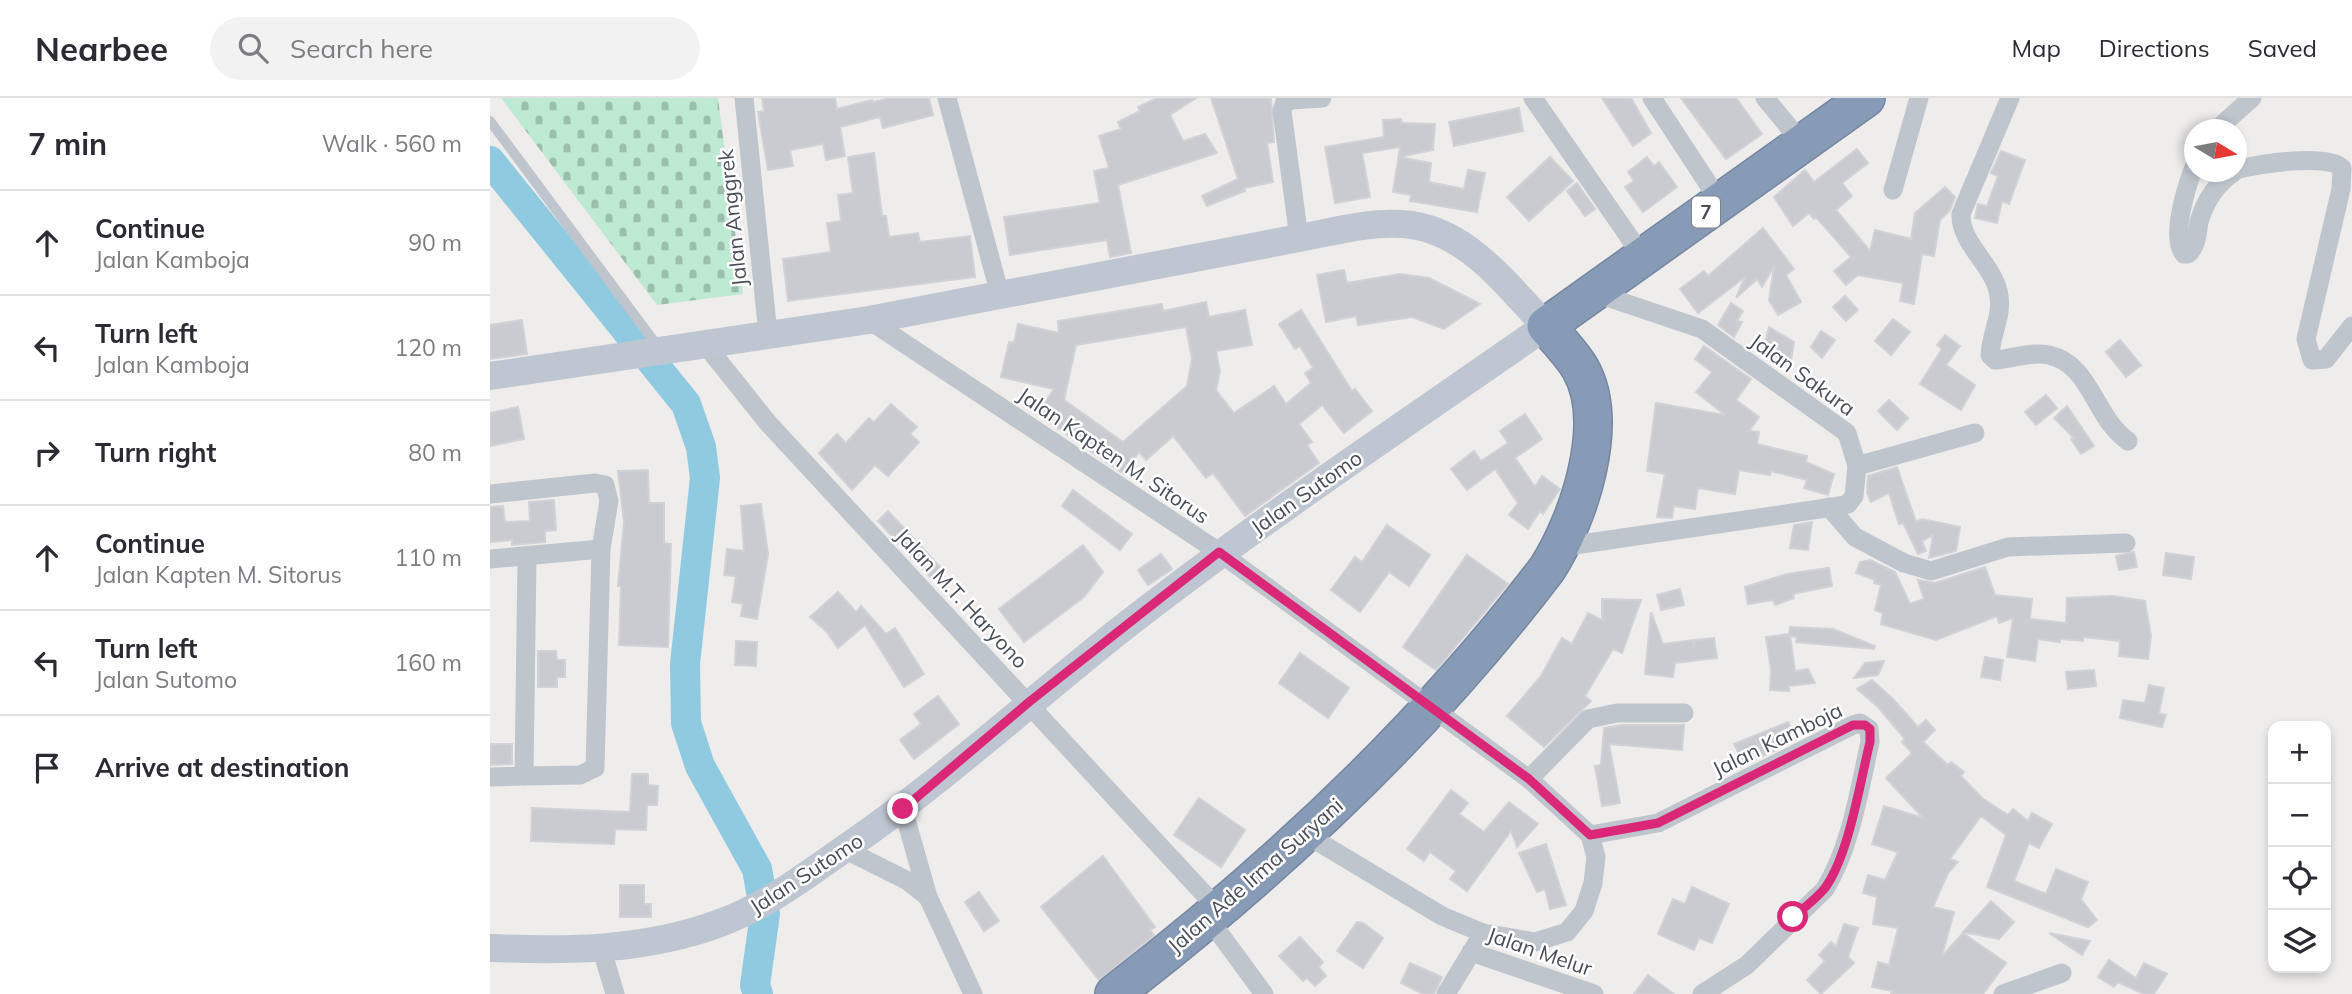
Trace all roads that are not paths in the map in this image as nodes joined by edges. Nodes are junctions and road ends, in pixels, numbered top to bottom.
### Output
1 (744, 98) edge
2 (947, 98) edge
3 (1322, 98) edge
4 (1533, 98) edge
5 (1651, 98) edge
6 (1765, 98) edge
7 (1866, 98) edge
8 (1919, 98) edge
9 (2010, 98) edge
10 (2252, 98) edge
11 (2228, 119) edge
12 (490, 121) edge
13 (1804, 144) junction
14 (2247, 167) edge
15 (2188, 182) edge
16 (2220, 182) edge
17 (1893, 190) dead end
18 (1720, 202) junction
19 (1299, 237) junction
20 (1643, 257) junction
21 (1592, 292) junction
22 (1000, 295) junction
23 (869, 320) junction
24 (1546, 326) junction
25 (2352, 326) edge
26 (768, 334) junction
27 (705, 344) junction
28 (656, 352) junction
29 (490, 376) edge
30 (1975, 433) dead end
31 (2128, 441) dead end
32 (1857, 466) junction
33 (490, 494) edge
34 (1829, 507) junction
35 (2126, 543) dead end
36 (1561, 547) junction
37 (601, 549) junction
38 (1219, 552) junction
39 (527, 556) junction
40 (490, 559) edge
41 (1029, 702) junction
42 (1430, 709) junction
43 (1684, 713) dead end
44 (524, 776) junction
45 (490, 777) edge
46 (1529, 779) junction
47 (903, 809) junction
48 (1307, 835) junction
49 (1590, 835) junction
50 (844, 849) junction
51 (928, 897) junction
52 (1214, 915) junction
53 (1483, 933) junction
54 (490, 948) edge
55 (602, 950) junction
56 (1471, 952) junction
57 (2062, 973) dead end
58 (615, 994) edge
59 (973, 994) edge
60 (1114, 994) edge
61 (1264, 994) edge
62 (1446, 994) edge
63 (1594, 994) edge
64 (1702, 994) edge
65 (2004, 994) edge

1 - 26 street, Jalan Anggrek
2 - 22 street
3 - 19 street
4 - 20 street
5 - 18 street
6 - 13 street
7 - 13 highway, 7
8 - 17 street
9 - 31 street
10 - 11 street
12 - 28 lane
13 - 18 highway, 7
14 - 25 street
15 - 16 street
18 - 20 highway, 7
19 - 22 street
19 - 24 street
20 - 21 highway, 7
21 - 24 highway, 7
21 - 32 street, Jalan Sakura
22 - 23 street
23 - 26 street
23 - 38 street, Jalan Kapten M. Sitorus
24 - 36 highway, Jalan Ade Irma Suryani
24 - 38 street, Jalan Sutomo
26 - 27 street
27 - 28 street
27 - 41 street, Jalan M.T. Haryono
28 - 29 street
30 - 32 street
32 - 34 street, Jalan Sakura
33 - 37 street
34 - 35 street
34 - 36 street, Jalan Sakura
36 - 42 highway, Jalan Ade Irma Suryani
37 - 39 street
37 - 44 street
38 - 41 street, Jalan Sutomo
38 - 42 street, Jalan Kapten M. Sitorus
39 - 40 street
39 - 44 street
41 - 47 street, Jalan Sutomo
41 - 52 street, Jalan M.T. Haryono
42 - 46 street, Jalan Kapten M. Sitorus
42 - 48 highway, Jalan Ade Irma Suryani
43 - 46 street
44 - 45 street
46 - 49 street, Jalan Kapten M. Sitorus
47 - 50 street, Jalan Sutomo
47 - 51 street
48 - 52 highway, Jalan Ade Irma Suryani
48 - 53 street
49 - 53 street
49 - 64 street, Jalan Kamboja
50 - 51 street
50 - 55 street, Jalan Sutomo
51 - 59 street
52 - 60 highway, Jalan Ade Irma Suryani
52 - 61 street, Jalan M.T. Haryono
53 - 56 street
54 - 55 street, Jalan Sutomo
55 - 58 street
56 - 62 street
56 - 63 street, Jalan Melur
57 - 65 street

